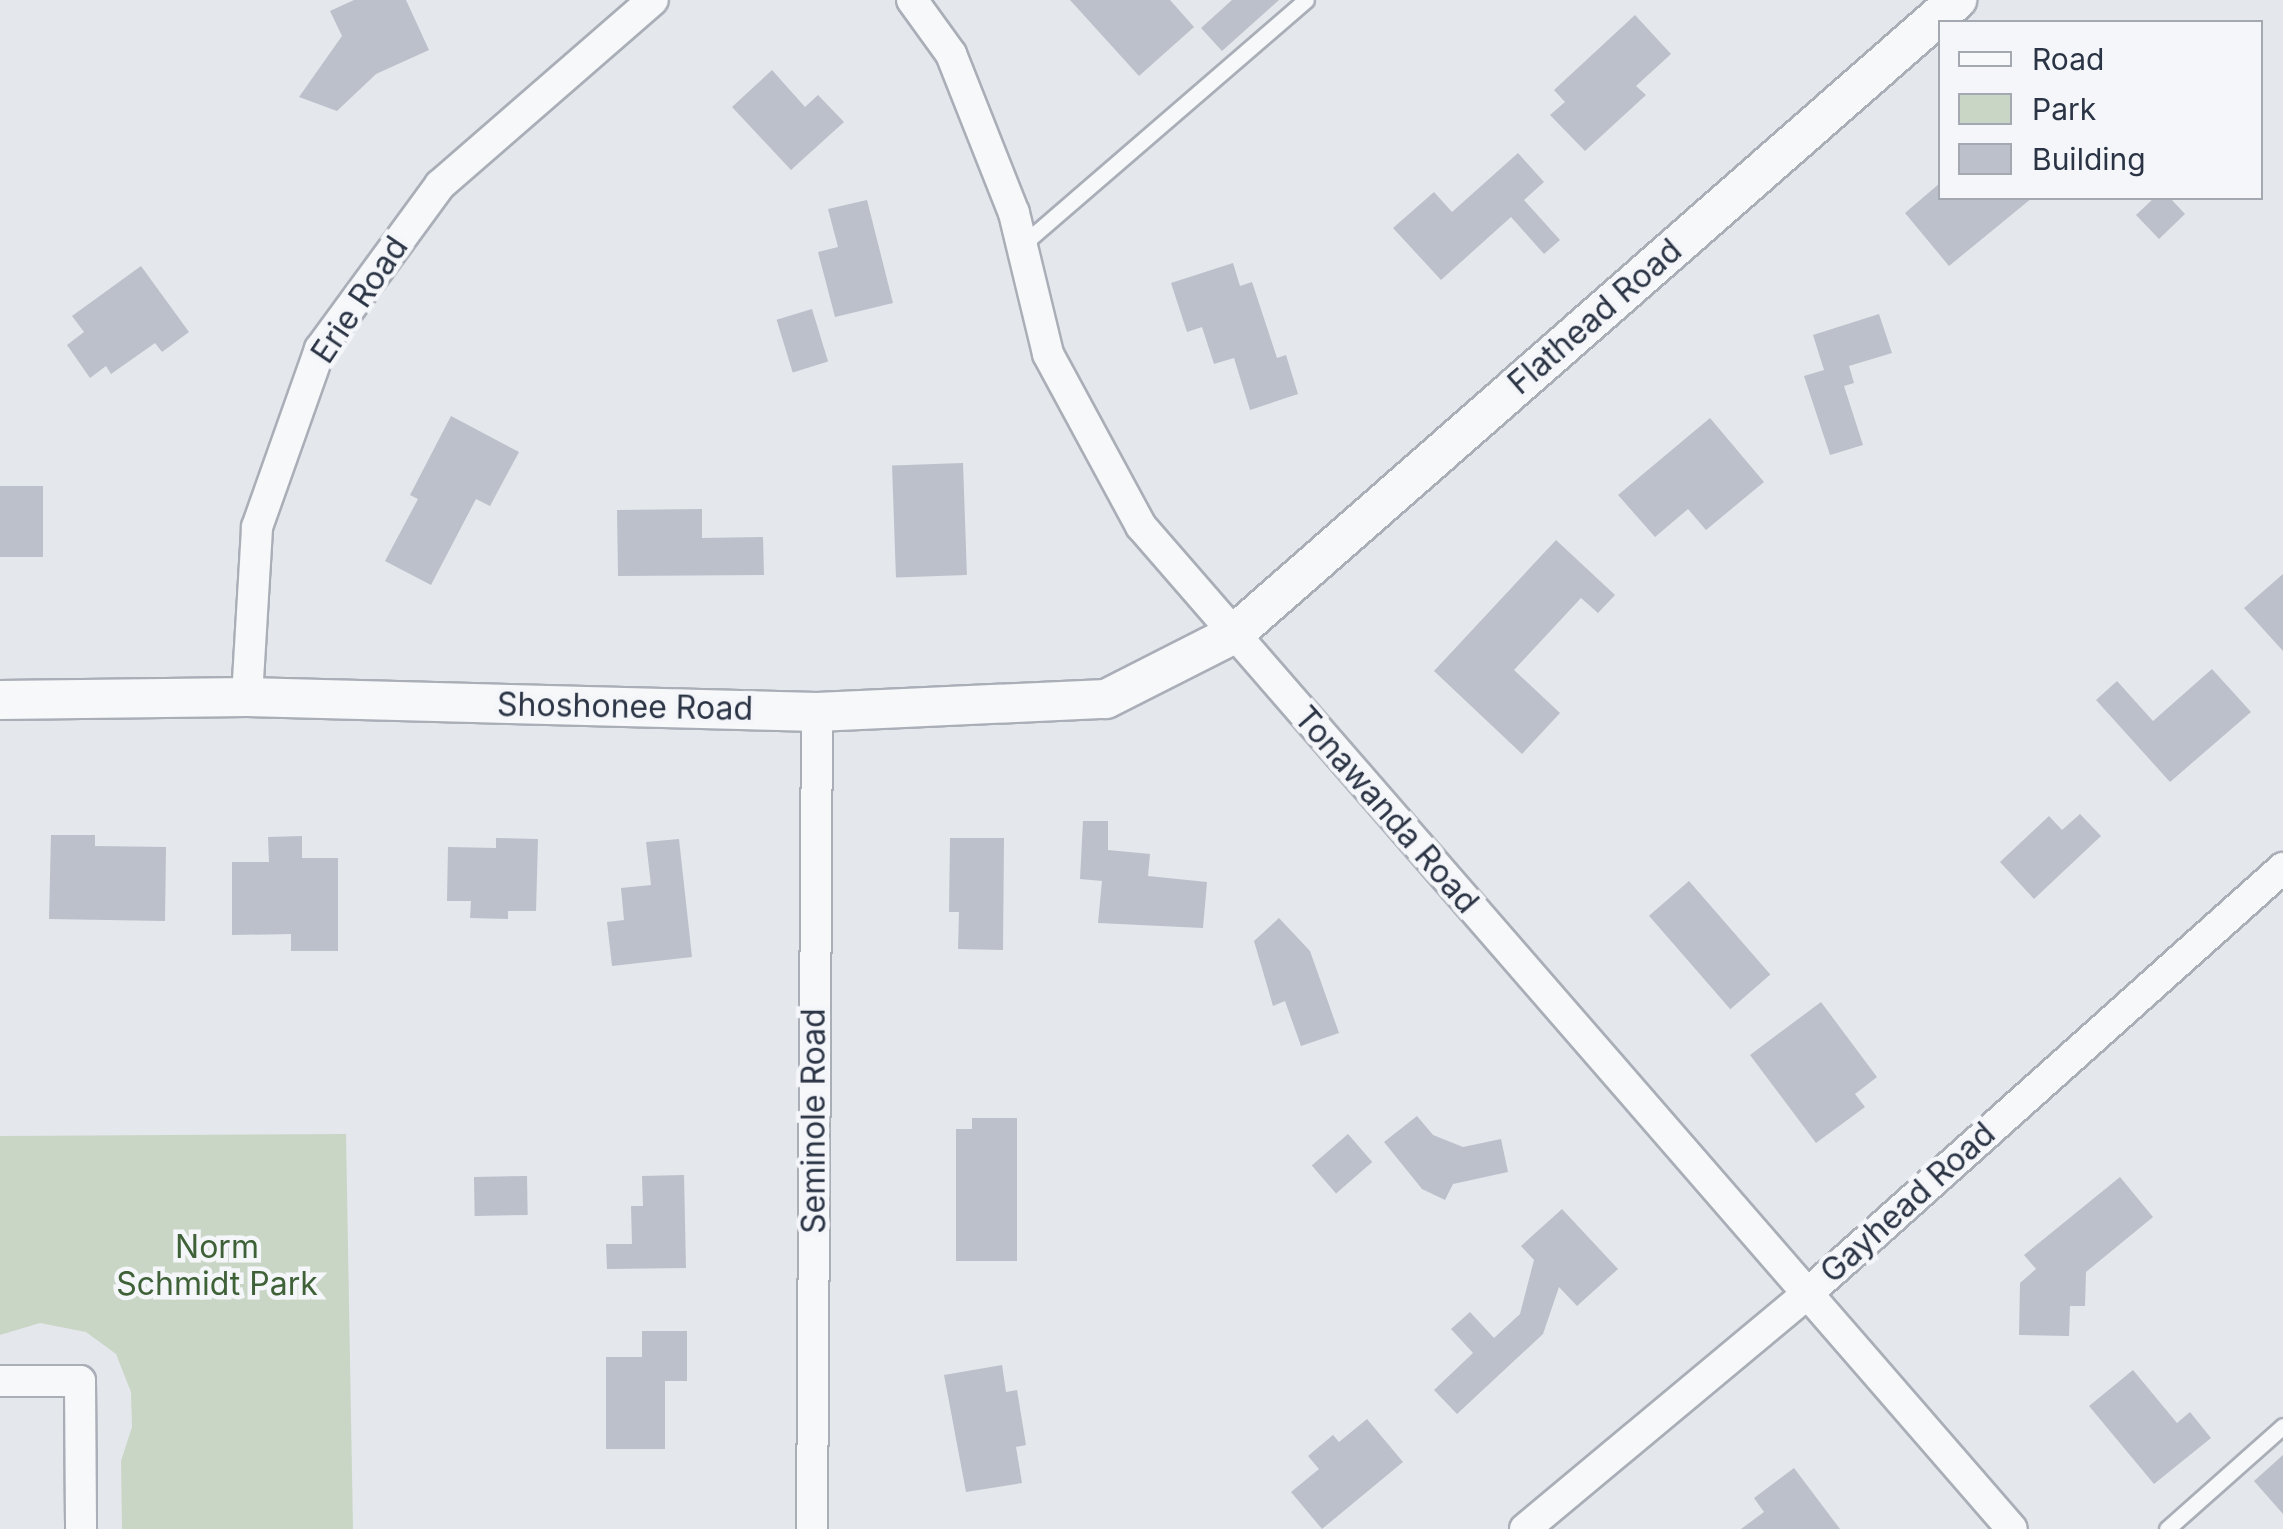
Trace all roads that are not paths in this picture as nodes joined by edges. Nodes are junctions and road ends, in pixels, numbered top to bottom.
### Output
1 (653, 0) edge
2 (912, 0) edge
3 (1306, 0) edge
4 (1957, 0) edge
5 (1022, 245) junction
6 (1234, 634) junction
7 (247, 697) junction
8 (0, 700) edge
9 (817, 712) junction
10 (2283, 868) edge
11 (1806, 1294) junction
12 (0, 1381) edge
13 (2283, 1426) edge
14 (81, 1529) edge
15 (812, 1529) edge
16 (1525, 1529) edge
17 (2012, 1529) edge
18 (2167, 1529) edge

1 - 7 street, Erie Road
2 - 5 street, Tonawanda Road
3 - 5 lane
4 - 6 street, Flathead Road
5 - 6 street, Tonawanda Road
6 - 9 street, Shoshonee Road
6 - 11 street, Tonawanda Road
7 - 8 street, Shoshonee Road
7 - 9 street, Shoshonee Road
9 - 15 street, Seminole Road
10 - 11 street, Gayhead Road
11 - 16 street, Gayhead Road
11 - 17 street, Tonawanda Road
12 - 14 street
13 - 18 lane

